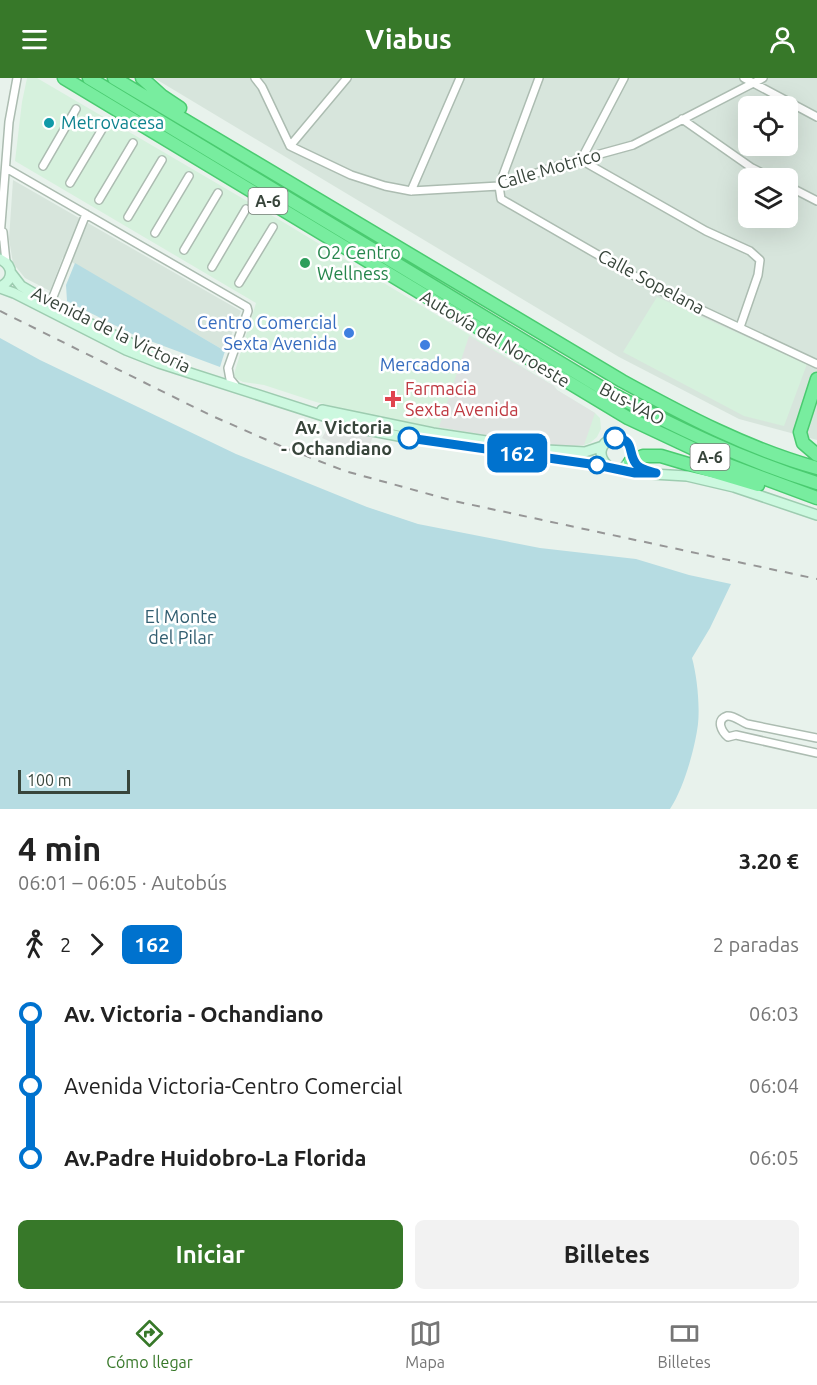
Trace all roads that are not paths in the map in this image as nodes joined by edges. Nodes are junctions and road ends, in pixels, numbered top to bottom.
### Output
1 (17, 78) edge
2 (64, 78) edge
3 (89, 78) edge
4 (114, 78) edge
5 (142, 78) edge
6 (255, 78) edge
7 (347, 78) edge
8 (460, 78) edge
9 (539, 78) edge
10 (624, 78) edge
11 (744, 78) edge
12 (763, 78) edge
13 (753, 83) junction
14 (76, 110) dead end
15 (817, 117) edge
16 (682, 119) junction
17 (104, 126) dead end
18 (199, 128) junction
19 (133, 143) dead end
20 (290, 146) junction
21 (162, 160) dead end
22 (581, 160) junction
23 (43, 166) dead end
24 (6, 168) junction
25 (752, 168) edge
26 (189, 176) dead end
27 (70, 183) dead end
28 (499, 186) junction
29 (411, 191) junction
30 (798, 191) edge
31 (218, 193) dead end
32 (99, 200) dead end
33 (817, 201) edge
34 (246, 209) dead end
35 (86, 214) junction
36 (128, 217) dead end
37 (2, 222) junction
38 (273, 226) dead end
39 (155, 233) dead end
40 (0, 237) edge
41 (184, 250) dead end
42 (3, 260) edge
43 (212, 267) dead end
44 (11, 273) junction
45 (239, 283) dead end
46 (0, 288) edge
47 (51, 302) junction
48 (740, 327) junction
49 (817, 354) edge
50 (816, 364) edge
51 (817, 379) edge
52 (235, 385) junction
53 (603, 446) junction
54 (817, 455) edge
55 (631, 459) junction
56 (612, 468) junction
57 (817, 468) edge
58 (656, 473) junction
59 (817, 483) edge
60 (795, 491) junction
61 (817, 498) edge
62 (817, 515) edge
63 (817, 738) edge
64 (817, 753) edge

1 - 24 street
2 - 60 highway, Autovía del Noroeste / A-6
3 - 59 highway, Bus-VAO
4 - 18 highway, Autovía del Noroeste / A-6
5 - 18 highway
6 - 20 street
7 - 20 street
8 - 29 street
9 - 28 street
10 - 22 street
11 - 13 street
12 - 13 street, Calle Motrico
13 - 15 street
13 - 16 street, Calle Motrico
14 - 23 street
16 - 22 street, Calle Motrico
16 - 25 street
17 - 27 street
18 - 57 highway, Autovía del Noroeste / A-6
19 - 32 street
20 - 29 street, Calle Motrico
21 - 36 street
22 - 28 street, Calle Motrico
22 - 48 street
24 - 35 street
24 - 37 street
26 - 39 street
28 - 29 street, Calle Motrico
28 - 48 street, Calle Sopelana
30 - 33 street
31 - 41 street
34 - 43 street
35 - 47 street
35 - 52 street
37 - 40 street
37 - 42 street
38 - 45 street
42 - 44 street
44 - 46 street
44 - 47 street, Avenida de la Victoria
46 - 56 street, Avenida de la Victoria
47 - 52 street, Avenida de la Victoria
48 - 50 street, Calle Sopelana
49 - 50 street
51 - 54 highway
52 - 53 street, Avenida de la Victoria
53 - 55 street
53 - 56 street
55 - 56 street
55 - 58 street, Avenida de la Victoria
55 - 60 highway
56 - 58 street, Avenida de la Victoria
58 - 62 street, Avenida de la Victoria
60 - 61 highway, Autovía del Noroeste / A-6
63 - 64 street

